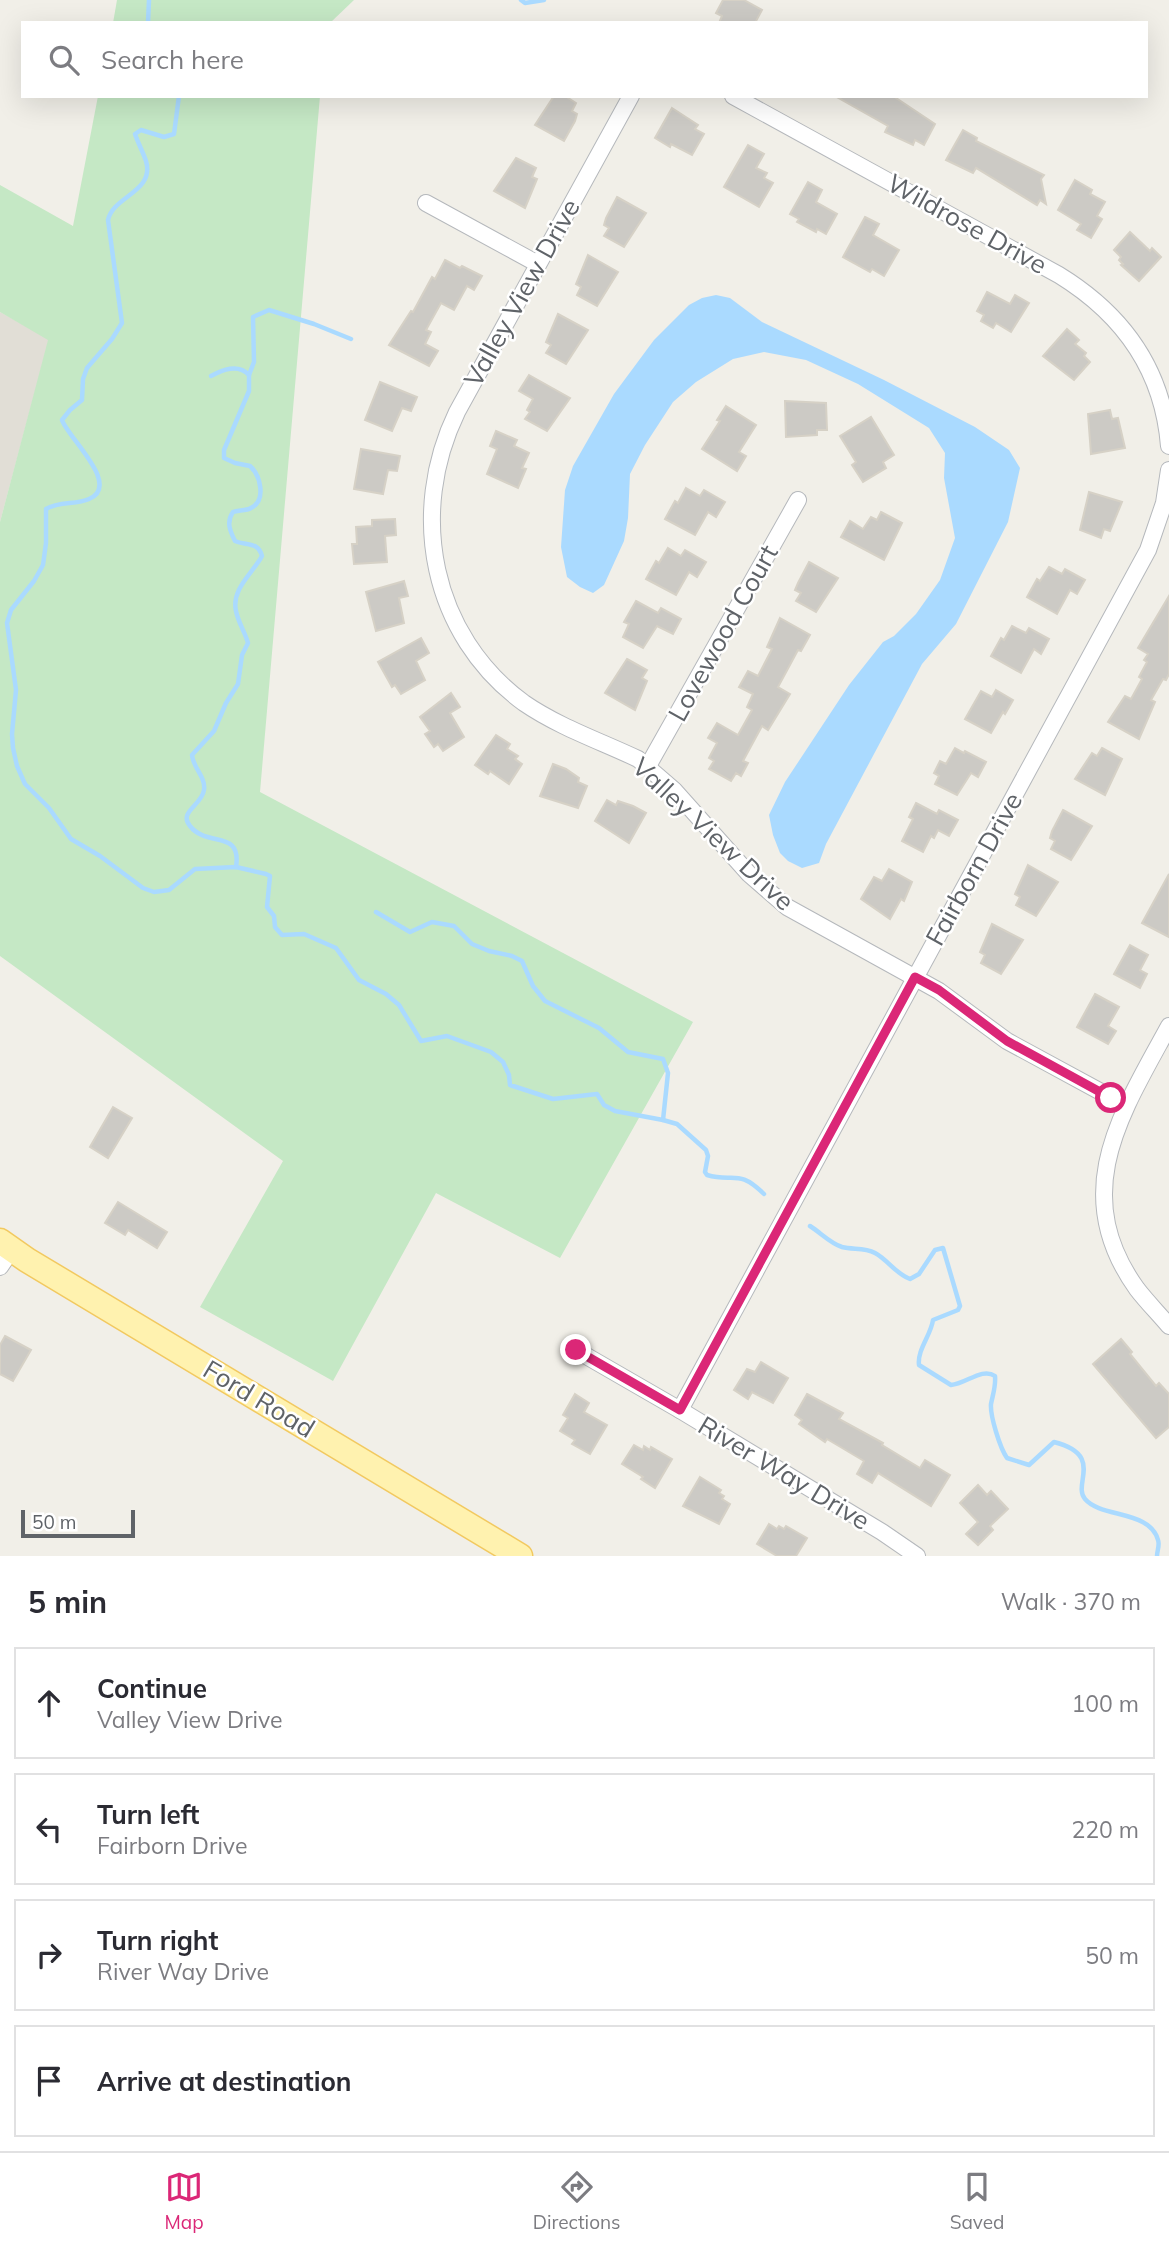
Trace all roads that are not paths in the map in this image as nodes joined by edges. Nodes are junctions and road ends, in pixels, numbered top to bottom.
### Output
1 (630, 98) edge
2 (737, 98) edge
3 (426, 203) dead end
4 (538, 264) junction
5 (1165, 396) edge
6 (1169, 446) edge
7 (1169, 470) edge
8 (798, 500) dead end
9 (648, 766) junction
10 (915, 977) junction
11 (1169, 1026) edge
12 (1125, 1105) junction
13 (4, 1252) edge
14 (1169, 1326) edge
15 (576, 1350) dead end
16 (680, 1410) junction
17 (520, 1556) edge
18 (917, 1556) edge

1 - 4 street, Valley View Drive
2 - 5 street, Wildrose Drive
3 - 4 street
4 - 9 street, Valley View Drive
5 - 6 street
7 - 10 street, Fairborn Drive
8 - 9 street, Lovewood Court
9 - 10 street, Valley View Drive
10 - 12 street, Valley View Drive
10 - 16 street, Fairborn Drive
11 - 12 street
12 - 14 street
13 - 17 main road, Ford Road
15 - 16 street, River Way Drive
16 - 18 street, River Way Drive

